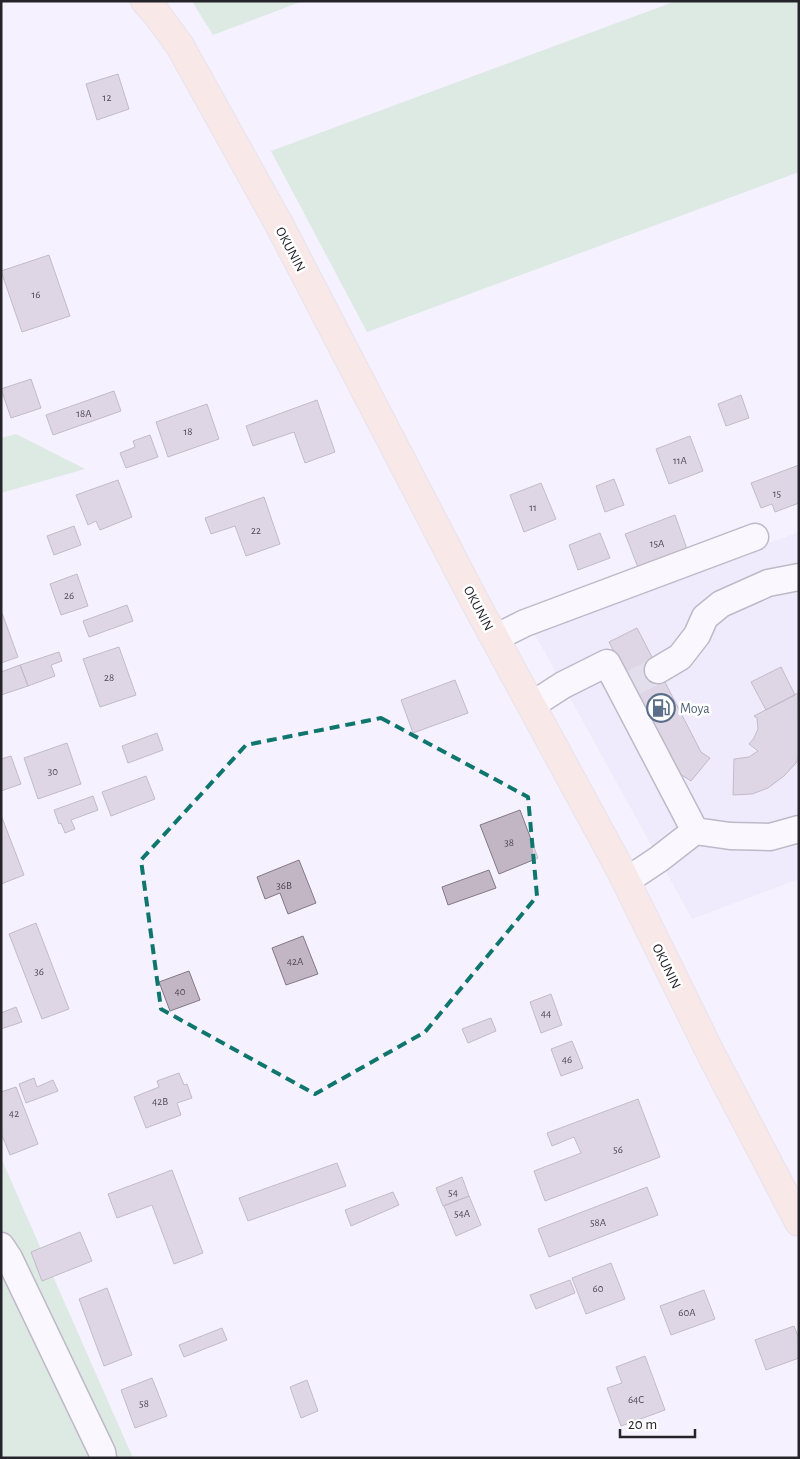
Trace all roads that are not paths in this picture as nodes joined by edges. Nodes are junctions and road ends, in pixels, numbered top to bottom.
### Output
1 (145, 1) edge
2 (756, 537) dead end
3 (799, 577) edge
4 (495, 638) junction
5 (658, 670) tunnel mouth
6 (532, 704) junction
7 (799, 830) edge
8 (695, 831) junction
9 (626, 880) junction
10 (799, 1222) edge
11 (1, 1246) edge
12 (103, 1458) edge

1 - 4 main road, OKUNIN
2 - 4 street
3 - 5 street
4 - 6 main road, OKUNIN
6 - 8 street
6 - 9 main road, OKUNIN
7 - 8 street
8 - 9 street
9 - 10 main road, OKUNIN
11 - 12 street

